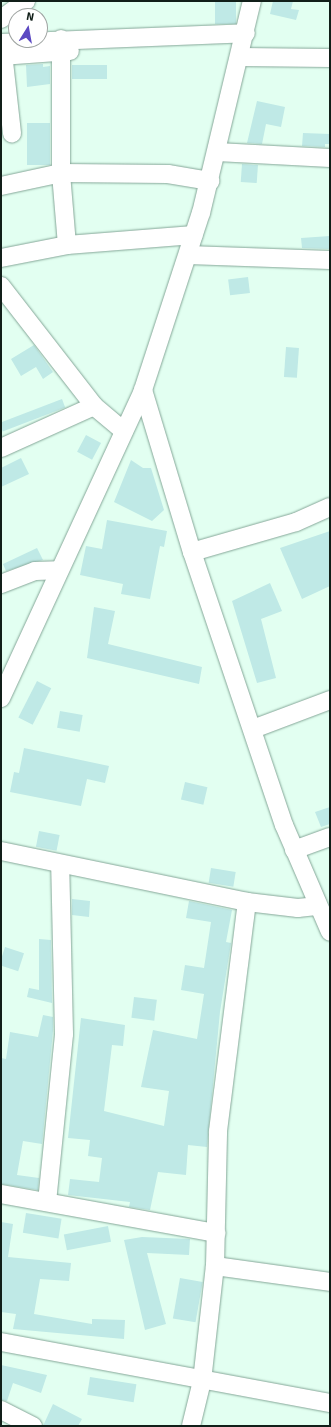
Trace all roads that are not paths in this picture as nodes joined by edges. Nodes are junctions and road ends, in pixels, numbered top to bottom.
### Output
1 (26, 1) edge
2 (252, 1) edge
3 (1, 19) edge
4 (244, 44) junction
5 (61, 46) junction
6 (2, 49) edge
7 (330, 58) edge
8 (12, 133) dead end
9 (217, 152) junction
10 (330, 158) edge
11 (61, 173) junction
12 (210, 181) junction
13 (1, 186) edge
14 (194, 235) junction
15 (67, 245) junction
16 (188, 255) junction
17 (1, 258) edge
18 (330, 260) edge
19 (1, 286) edge
20 (143, 390) junction
21 (94, 406) junction
22 (124, 431) junction
23 (1, 448) edge
24 (330, 507) edge
25 (192, 552) junction
26 (58, 570) junction
27 (1, 584) edge
28 (1, 698) edge
29 (330, 700) edge
30 (253, 729) junction
31 (330, 837) edge
32 (294, 850) junction
33 (1, 851) edge
34 (60, 864) junction
35 (247, 902) junction
36 (316, 906) junction
37 (330, 932) edge
38 (1, 1194) edge
39 (47, 1202) junction
40 (216, 1233) junction
41 (215, 1266) junction
42 (330, 1282) edge
43 (1, 1342) edge
44 (202, 1381) junction
45 (330, 1403) edge
46 (1, 1410) edge
47 (1, 1422) edge
48 (9, 1426) edge
49 (33, 1426) edge
50 (191, 1426) edge

1 - 3 street
2 - 4 street
4 - 5 street
4 - 7 street
4 - 9 street
5 - 6 street
5 - 11 street
6 - 8 street
9 - 10 street
9 - 12 street
11 - 12 street
11 - 13 street
11 - 15 street
12 - 14 street
14 - 15 street
14 - 16 street
15 - 17 street
16 - 18 street
16 - 20 street
19 - 21 street
20 - 22 street
20 - 25 street
21 - 22 street
21 - 23 street
22 - 26 street
24 - 25 street
25 - 30 street
26 - 27 street
26 - 28 street
29 - 30 street
30 - 32 street
31 - 32 street
32 - 36 street
33 - 34 street
34 - 35 street
34 - 39 street
35 - 36 street
35 - 40 street
36 - 37 street
38 - 39 street
39 - 40 street
40 - 41 street
41 - 42 street
41 - 44 street
43 - 44 street
44 - 45 street
44 - 50 street
46 - 49 street
47 - 48 street

